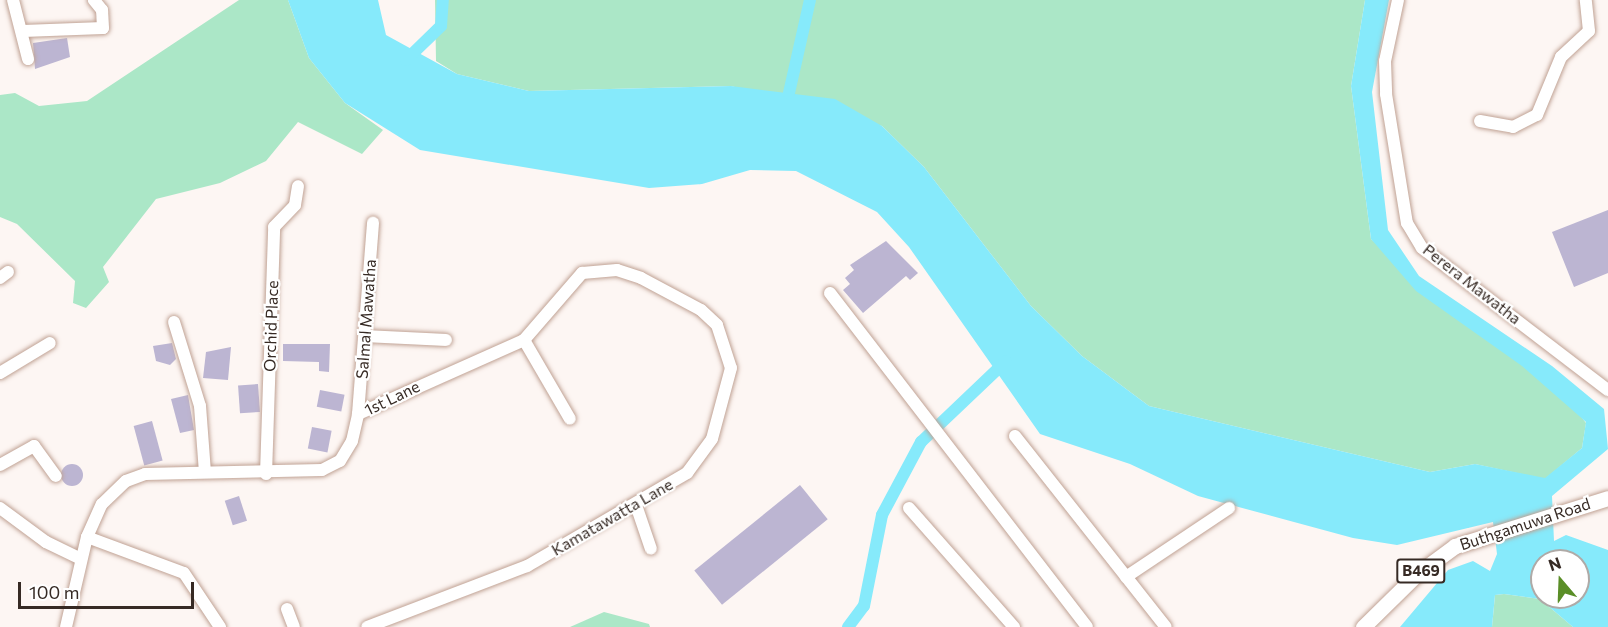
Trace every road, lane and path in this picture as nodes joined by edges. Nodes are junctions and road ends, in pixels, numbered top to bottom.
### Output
1 (13, 0) edge
2 (94, 0) edge
3 (1398, 0) edge
4 (1586, 0) edge
5 (23, 31) junction
6 (28, 58) dead end
7 (1480, 121) dead end
8 (298, 186) dead end
9 (374, 223) dead end
10 (830, 293) dead end
11 (701, 310) joint
12 (174, 322) dead end
13 (366, 336) junction
14 (446, 340) dead end
15 (524, 340) junction
16 (50, 343) dead end
17 (0, 373) edge
18 (1608, 390) edge
19 (358, 414) junction
20 (570, 418) dead end
21 (1015, 436) dead end
22 (0, 465) edge
23 (205, 472) junction
24 (266, 474) junction
25 (56, 476) dead end
26 (1608, 498) edge
27 (636, 505) junction
28 (0, 508) edge
29 (909, 508) dead end
30 (1229, 508) dead end
31 (87, 537) junction
32 (651, 549) dead end
33 (79, 558) junction
34 (1126, 576) junction
35 (287, 609) dead end
36 (66, 627) edge
37 (220, 627) edge
38 (294, 627) edge
39 (367, 627) edge
40 (1014, 627) edge
41 (1087, 627) edge
42 (1166, 627) edge
43 (1363, 627) edge

1 - 5 street
2 - 5 street
3 - 18 street, Perera Mawatha
4 - 7 street
5 - 6 street
8 - 24 street, Orchid Place
9 - 13 street, Salmal Mawatha
10 - 41 street
11 - 15 street, 1st Lane
11 - 27 street, Kamatawatta Lane
12 - 23 street
13 - 14 street
13 - 19 street, Salmal Mawatha
15 - 19 street, 1st Lane
15 - 20 street
16 - 17 street
19 - 24 street, 1st Lane
21 - 34 street
22 - 25 street
23 - 24 street, 1st Lane
23 - 31 street, 1st Lane
26 - 43 main road, Buthgamuwa Road / B469
27 - 32 street
27 - 39 street, Kamatawatta Lane
28 - 33 street
29 - 40 street
30 - 34 street
31 - 33 street, 1st Lane
31 - 37 street
33 - 36 street, 1st Lane
34 - 42 street
35 - 38 street

